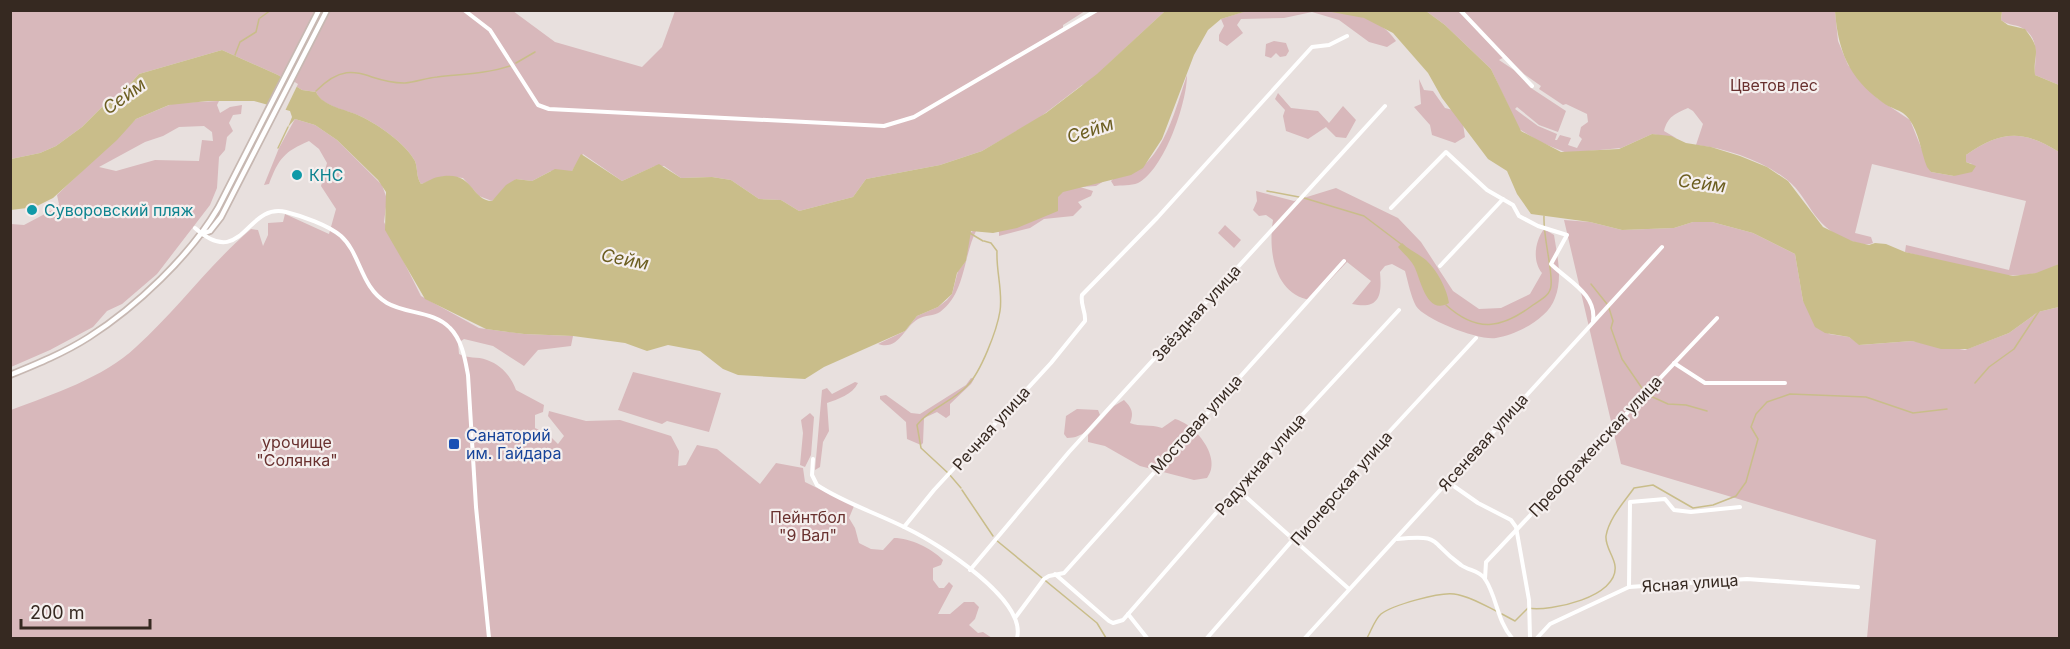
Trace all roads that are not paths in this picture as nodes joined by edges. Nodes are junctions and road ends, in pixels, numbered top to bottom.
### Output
1 (319, 10) edge
2 (327, 10) edge
3 (464, 10) edge
4 (1097, 10) edge
5 (1460, 10) edge
6 (1347, 36) dead end
7 (1532, 86) dead end
8 (1385, 106) dead end
9 (1503, 199) junction
10 (1391, 208) dead end
11 (195, 228) dead end
12 (202, 234) junction
13 (1662, 247) dead end
14 (1344, 261) dead end
15 (1440, 266) dead end
16 (1399, 310) dead end
17 (1717, 318) dead end
18 (1593, 322) junction
19 (1476, 339) dead end
20 (1674, 363) junction
21 (10, 375) edge
22 (1785, 383) dead end
23 (813, 459) dead end
24 (1448, 482) junction
25 (1237, 489) junction
26 (1740, 507) dead end
27 (904, 526) junction
28 (1517, 529) junction
29 (1396, 539) junction
30 (1296, 540) junction
31 (970, 570) junction
32 (1055, 574) junction
33 (1485, 579) junction
34 (1629, 587) junction
35 (1858, 587) dead end
36 (1349, 589) junction
37 (1128, 614) junction
38 (1016, 618) junction
39 (489, 639) edge
40 (1017, 639) edge
41 (1147, 639) edge
42 (1207, 639) edge
43 (1305, 639) edge
44 (1512, 639) edge
45 (1530, 639) edge
46 (1537, 639) edge

1 - 12 street
2 - 12 street
3 - 4 street
5 - 7 street
6 - 27 street, Речная улица
8 - 31 street, Звёздная улица
9 - 10 street
9 - 15 street
9 - 18 street
11 - 12 street
12 - 21 street
12 - 39 street
13 - 18 street, Ясеневая улица
14 - 32 street, Мостовая улица
16 - 25 street, Радужная улица
17 - 20 street, Преображенская улица
18 - 24 street, Ясеневая улица
19 - 30 street, Пионерская улица
20 - 22 street
20 - 28 street, Преображенская улица
23 - 27 street
24 - 28 street
24 - 29 street, Ясеневая улица
25 - 30 street
25 - 37 street, Радужная улица
26 - 34 street
27 - 31 street
28 - 33 street, Преображенская улица
28 - 45 street
29 - 33 street
29 - 36 street, Ясеневая улица
30 - 36 street
30 - 42 street, Пионерская улица
31 - 38 street
32 - 37 street, Радужная улица
32 - 38 street, Мостовая улица
33 - 44 street
34 - 35 street, Ясная улица
34 - 46 street, Ясная улица
36 - 43 street, Ясеневая улица
37 - 41 street
38 - 40 street

